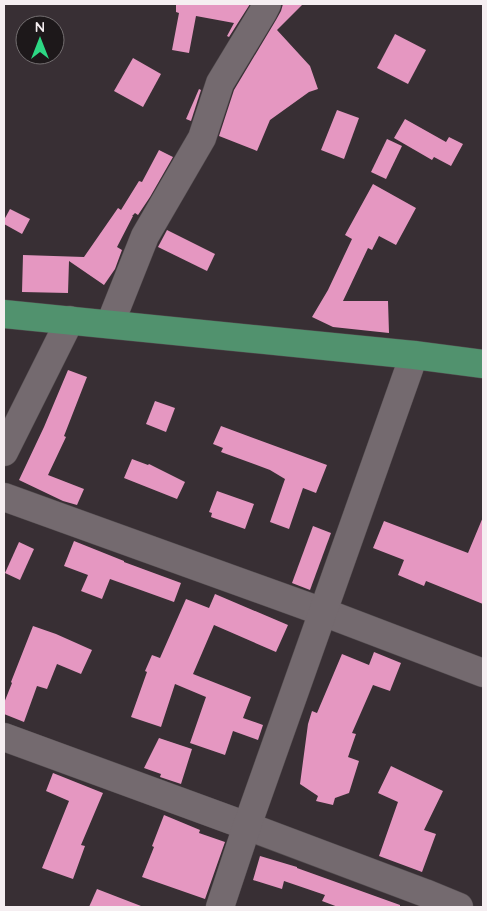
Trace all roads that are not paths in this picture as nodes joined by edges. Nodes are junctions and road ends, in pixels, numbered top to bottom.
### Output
1 (267, 4) edge
2 (4, 314) edge
3 (70, 320) junction
4 (110, 324) junction
5 (414, 355) junction
6 (483, 364) edge
7 (4, 452) edge
8 (4, 497) edge
9 (323, 612) junction
10 (483, 674) edge
11 (4, 737) edge
12 (247, 826) junction
13 (220, 907) edge
14 (459, 907) edge

1 - 4 street
2 - 3 main road
3 - 4 main road
3 - 7 street
4 - 5 main road
5 - 6 main road
5 - 9 street
8 - 9 street
9 - 10 street
9 - 12 street
11 - 12 street
12 - 13 street
12 - 14 street

